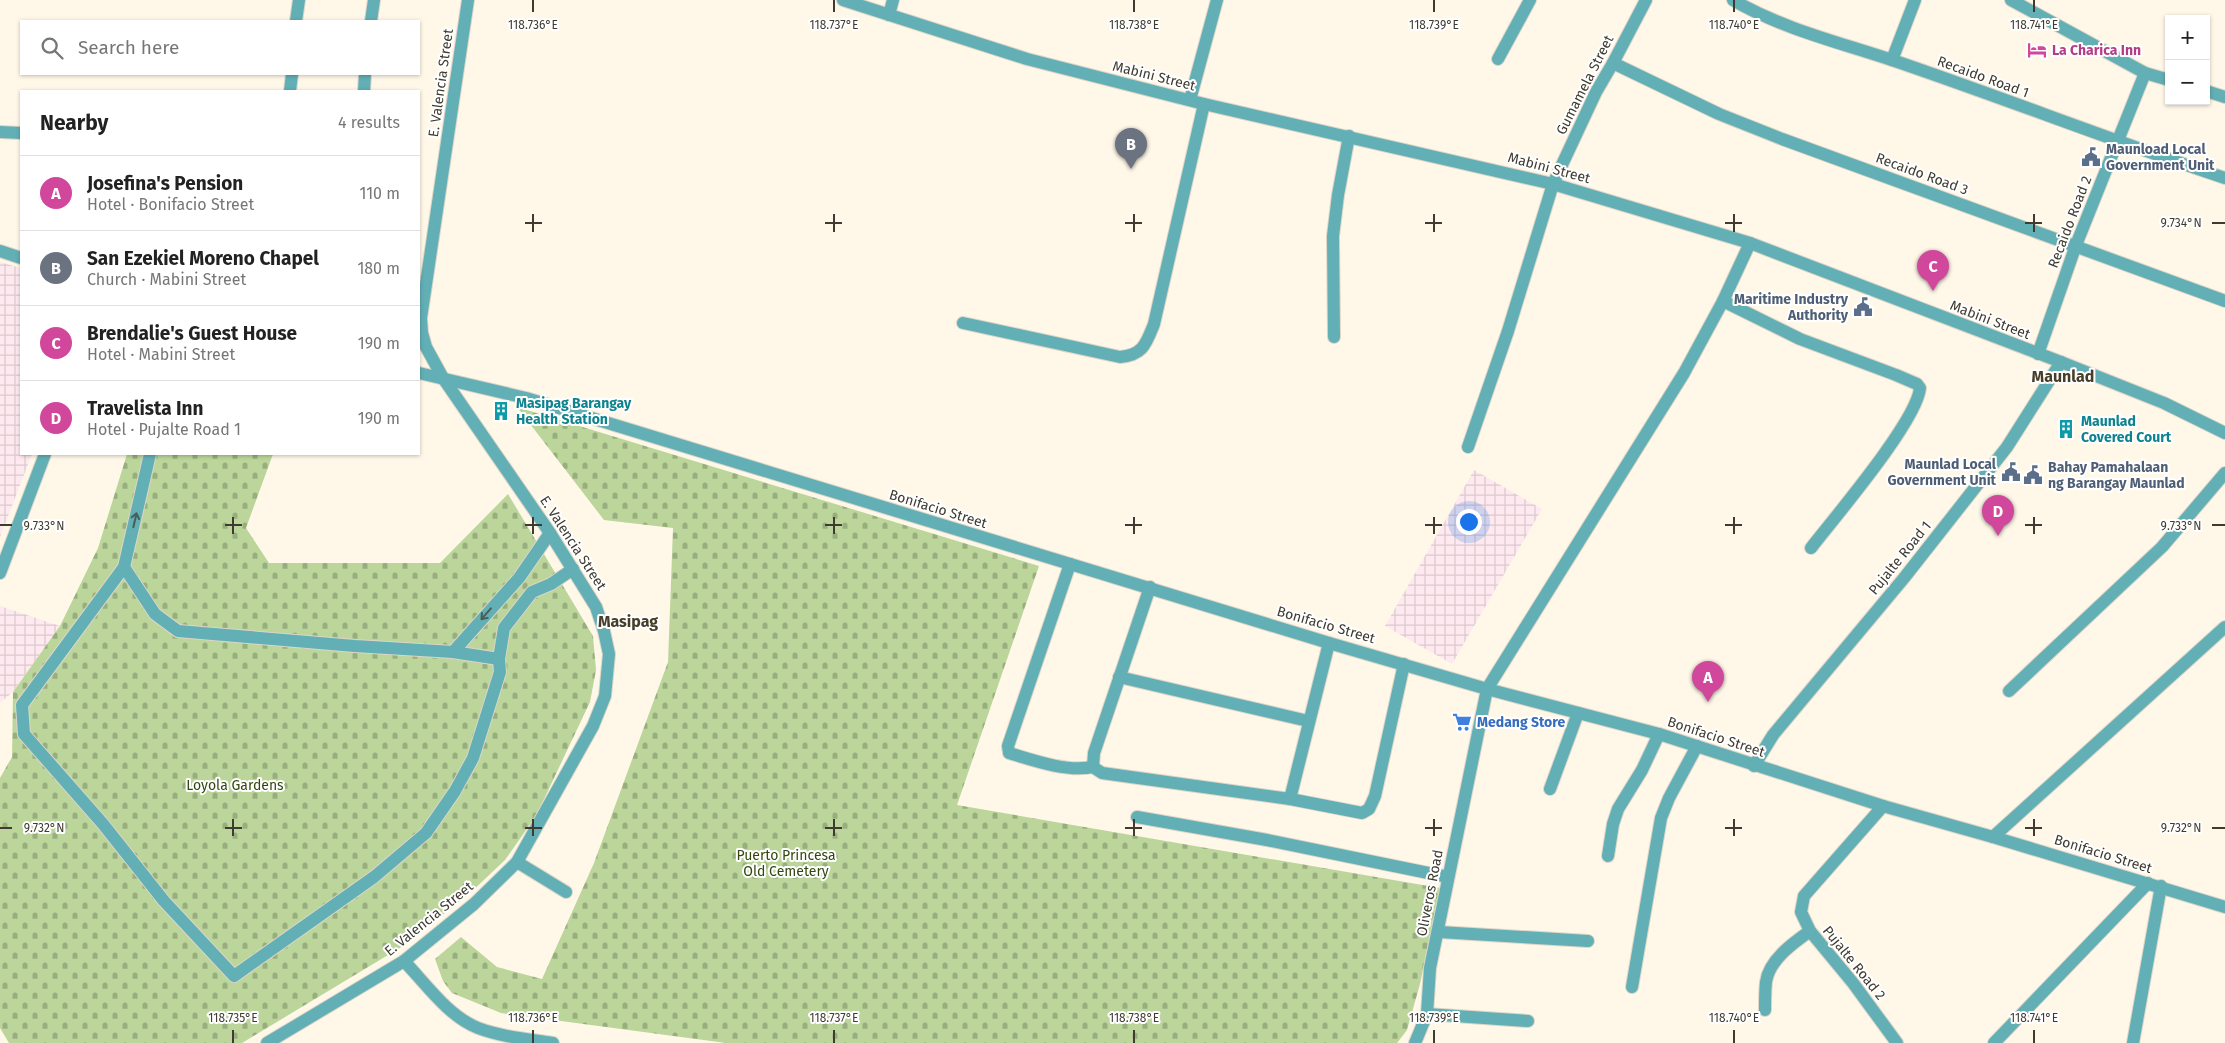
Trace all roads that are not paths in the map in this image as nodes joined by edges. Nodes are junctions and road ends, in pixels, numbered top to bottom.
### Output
1 (298, 0) edge
2 (374, 0) edge
3 (468, 0) edge
4 (843, 0) edge
5 (893, 0) edge
6 (1217, 0) edge
7 (1530, 0) edge
8 (1646, 0) edge
9 (1733, 0) edge
10 (1915, 0) edge
11 (2018, 2) edge
12 (889, 15) junction
13 (296, 20) edge
14 (371, 20) edge
15 (1498, 59) dead end
16 (1892, 60) junction
17 (1613, 62) junction
18 (2145, 73) junction
19 (292, 75) edge
20 (365, 75) edge
21 (2165, 79) edge
22 (290, 90) edge
23 (364, 90) edge
24 (2210, 93) edge
25 (2225, 97) edge
26 (1190, 100) junction
27 (1204, 104) junction
28 (0, 132) edge
29 (20, 133) edge
30 (1349, 136) junction
31 (2116, 142) junction
32 (2225, 178) edge
33 (1553, 184) junction
34 (1750, 243) junction
35 (2076, 245) junction
36 (0, 251) edge
37 (20, 258) edge
38 (2225, 301) edge
39 (1723, 302) junction
40 (962, 323) dead end
41 (1334, 338) dead end
42 (2038, 354) junction
43 (2061, 362) junction
44 (420, 373) edge
45 (444, 378) junction
46 (2225, 433) edge
47 (1468, 447) dead end
48 (45, 455) edge
49 (150, 455) edge
50 (2225, 473) edge
51 (550, 534) junction
52 (1811, 548) dead end
53 (1070, 564) junction
54 (124, 567) junction
55 (573, 568) junction
56 (0, 573) edge
57 (519, 578) junction
58 (1150, 587) junction
59 (532, 592) junction
60 (2225, 627) edge
61 (1329, 643) junction
62 (453, 652) junction
63 (499, 659) junction
64 (1404, 664) junction
65 (1120, 676) junction
66 (1487, 689) junction
67 (2009, 691) dead end
68 (1578, 713) junction
69 (1308, 721) junction
70 (1659, 734) junction
71 (1697, 746) junction
72 (1754, 766) junction
73 (1093, 767) junction
74 (1550, 789) dead end
75 (1290, 799) junction
76 (1883, 806) junction
77 (1138, 817) dead end
78 (1994, 837) junction
79 (1608, 856) dead end
80 (517, 862) junction
81 (1448, 877) junction
82 (2148, 883) junction
83 (2161, 886) junction
84 (566, 892) dead end
85 (2225, 906) edge
86 (1439, 932) junction
87 (1810, 932) junction
88 (1588, 942) dead end
89 (404, 961) junction
90 (1632, 987) dead end
91 (1764, 1010) dead end
92 (1427, 1014) junction
93 (1528, 1021) dead end
94 (267, 1043) edge
95 (553, 1043) edge
96 (1415, 1043) edge
97 (1897, 1043) edge
98 (1994, 1043) edge
99 (2133, 1043) edge

1 - 13 street
2 - 14 street
3 - 45 street, E. Valencia Street
4 - 12 street, Mabini Street
5 - 12 street
6 - 26 street
7 - 15 street
8 - 17 street, Gumamela Street
9 - 16 street, Recaido Road 1
10 - 16 street
11 - 18 street
12 - 26 street, Mabini Street
16 - 31 street, Recaido Road 1
17 - 33 street, Gumamela Street
17 - 35 street, Recaido Road 3
18 - 21 street
18 - 31 street, Recaido Road 2
19 - 22 street
20 - 23 street
24 - 25 street
26 - 27 street, Mabini Street
27 - 30 street, Mabini Street
27 - 40 street
28 - 29 street
30 - 33 street, Mabini Street
30 - 41 street
31 - 32 street, Recaido Road 1
31 - 35 street, Recaido Road 2
33 - 34 street, Mabini Street
33 - 47 street, Gumamela Street
34 - 39 street
34 - 42 street, Mabini Street
35 - 38 street, Recaido Road 3
35 - 42 street, Recaido Road 2
36 - 37 street
39 - 52 street
39 - 66 street
42 - 43 street, Mabini Street
43 - 46 street, Mabini Street
43 - 72 street, Pujalte Road 1
44 - 45 street, Bonifacio Street
45 - 51 street, E. Valencia Street
45 - 53 street, Bonifacio Street
48 - 56 street
54 -> 49 street
50 - 67 street
51 - 55 street, E. Valencia Street
51 - 57 street
53 - 58 street, Bonifacio Street
53 - 73 street
54 - 62 street
54 - 63 street
55 - 59 street
55 - 80 street, E. Valencia Street
57 - 59 street
57 -> 62 street
58 - 61 street, Bonifacio Street
58 - 65 street
59 - 63 street
60 - 78 street
61 - 64 street, Bonifacio Street
61 - 69 street
62 - 63 street
64 - 66 street, Bonifacio Street
64 - 75 street
65 - 69 street
65 - 73 street
66 - 68 street, Bonifacio Street
66 - 81 street, Oliveros Road
68 - 70 street, Bonifacio Street
68 - 74 street
69 - 75 street
70 - 71 street, Bonifacio Street
70 - 79 street
71 - 72 street, Bonifacio Street
71 - 90 street
72 - 76 street, Bonifacio Street
73 - 75 street
76 - 78 street, Bonifacio Street
76 - 87 street, Pujalte Road 2
77 - 81 street
78 - 82 street, Bonifacio Street
80 - 84 street
80 - 89 street, E. Valencia Street
81 - 86 street, Oliveros Road
82 - 83 street, Bonifacio Street
82 - 98 street
83 - 85 street, Bonifacio Street
83 - 99 street
86 - 88 street
86 - 92 street, Oliveros Road
87 - 91 street
87 - 97 street, Pujalte Road 2
89 - 94 street, E. Valencia Street
89 - 95 street
92 - 93 street
92 - 96 street, Oliveros Road

